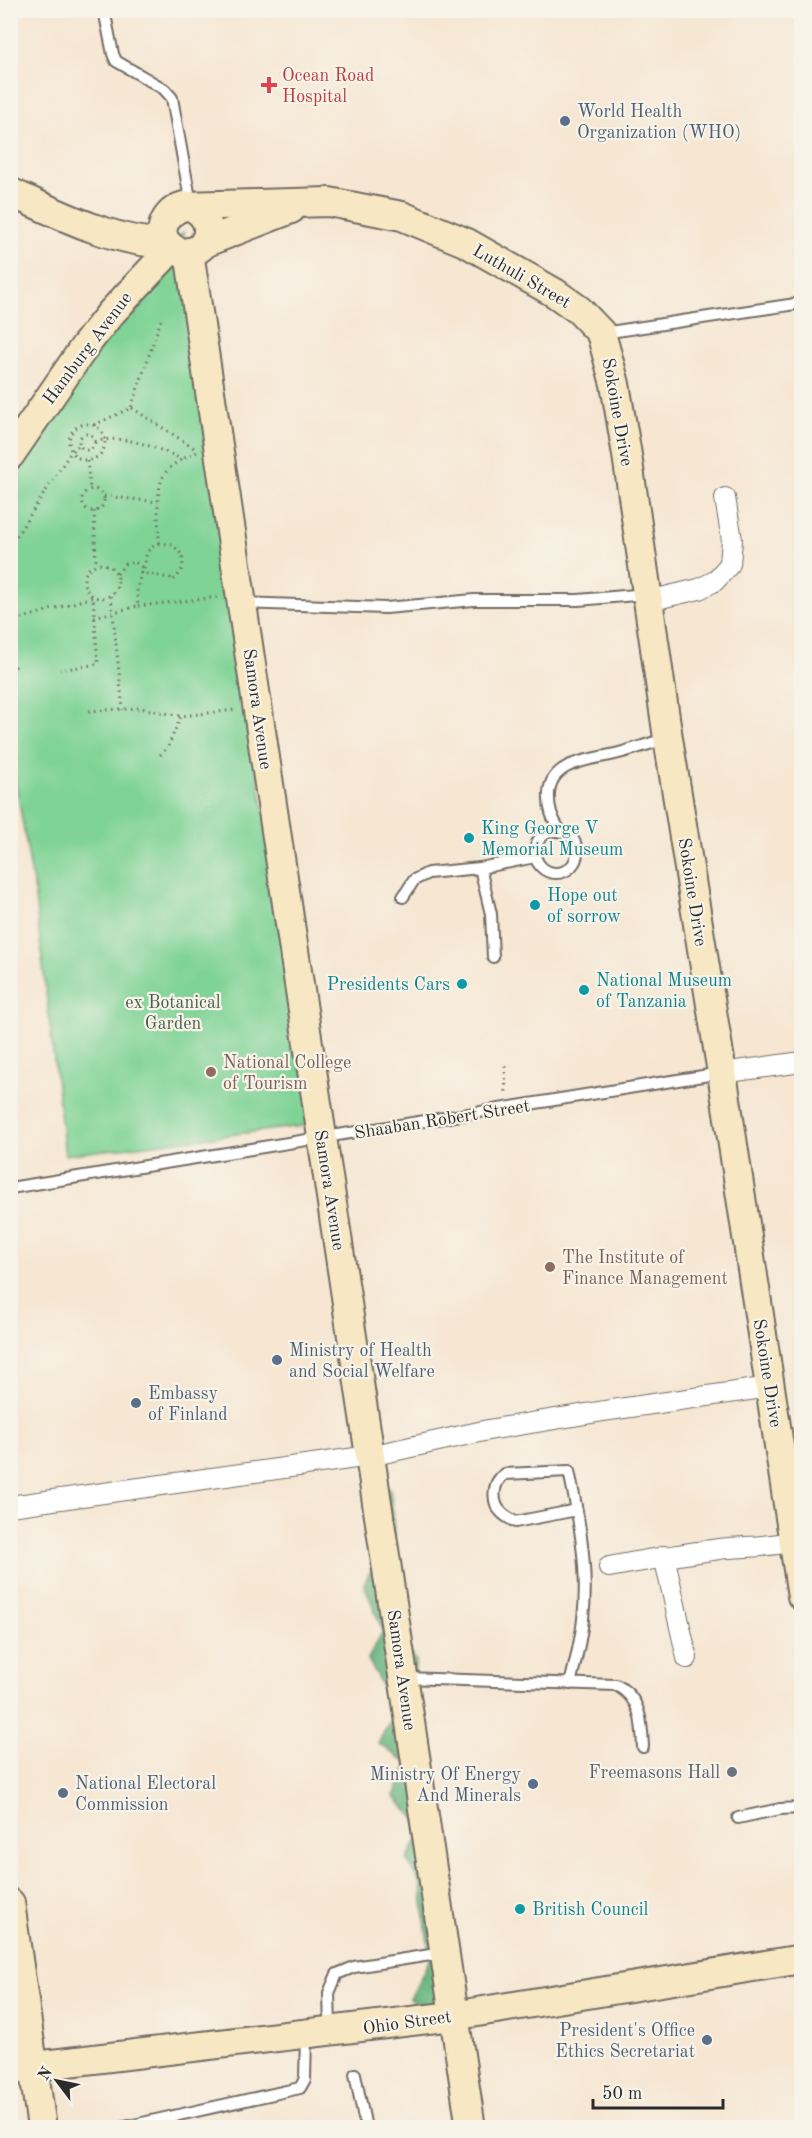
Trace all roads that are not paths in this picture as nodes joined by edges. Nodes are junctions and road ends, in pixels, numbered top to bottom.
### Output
1 (104, 10) edge
2 (10, 192) edge
3 (309, 201) junction
4 (192, 207) junction
5 (179, 241) junction
6 (801, 303) edge
7 (601, 333) junction
8 (10, 455) edge
9 (725, 498) dead end
10 (648, 598) junction
11 (235, 600) junction
12 (668, 738) junction
13 (561, 832) junction
14 (535, 857) junction
15 (480, 868) junction
16 (403, 897) dead end
17 (492, 957) dead end
18 (801, 1062) edge
19 (722, 1073) junction
20 (322, 1138) junction
21 (10, 1188) edge
22 (770, 1388) junction
23 (370, 1456) junction
24 (792, 1461) edge
25 (10, 1506) edge
26 (577, 1510) junction
27 (792, 1541) junction
28 (663, 1556) junction
29 (609, 1567) dead end
30 (801, 1596) edge
31 (687, 1658) dead end
32 (403, 1677) junction
33 (570, 1684) junction
34 (643, 1747) dead end
35 (801, 1815) edge
36 (738, 1818) dead end
37 (10, 1903) edge
38 (443, 1953) junction
39 (801, 1959) edge
40 (453, 2016) junction
41 (318, 2034) junction
42 (22, 2067) edge
43 (355, 2074) dead end
44 (42, 2127) edge
45 (120, 2127) edge
46 (366, 2127) edge
47 (471, 2127) edge

1 - 4 lane
2 - 5 street, Luthuli Street
3 - 4 street, Luthuli Street
3 - 5 street, Luthuli Street
3 - 7 street, Luthuli Street
4 - 5 street
4 - 5 street, Samora Avenue
5 - 8 street, Hamburg Avenue
5 - 11 street, Samora Avenue
6 - 7 lane
7 - 10 street, Sokoine Drive
9 - 10 street
10 - 11 lane
10 - 12 street, Sokoine Drive
11 - 20 street, Samora Avenue
12 - 13 lane
12 - 19 street, Sokoine Drive
13 - 14 lane
13 - 14 lane
14 - 15 lane
15 - 16 lane
15 - 17 lane
18 - 19 street, Shaaban Robert Street
19 - 20 lane, Shaaban Robert Street
19 - 22 street, Sokoine Drive
20 - 21 lane, Shaaban Robert Street
20 - 23 street, Samora Avenue
22 - 23 street
22 - 24 street, Sokoine Drive
23 - 25 street
23 - 32 street, Samora Avenue
24 - 27 street, Sokoine Drive
26 - 26 lane
26 - 33 lane
27 - 28 street
27 - 30 street, Sokoine Drive
28 - 29 street
28 - 31 street
32 - 33 lane
32 - 38 street, Samora Avenue
33 - 34 lane
35 - 36 lane
37 - 42 street
38 - 40 street, Samora Avenue
38 - 41 lane
39 - 40 street, Ohio Street
40 - 41 street, Ohio Street
40 - 47 street, Samora Avenue
41 - 42 street, Ohio Street
41 - 45 lane
42 - 44 street
43 - 46 lane

